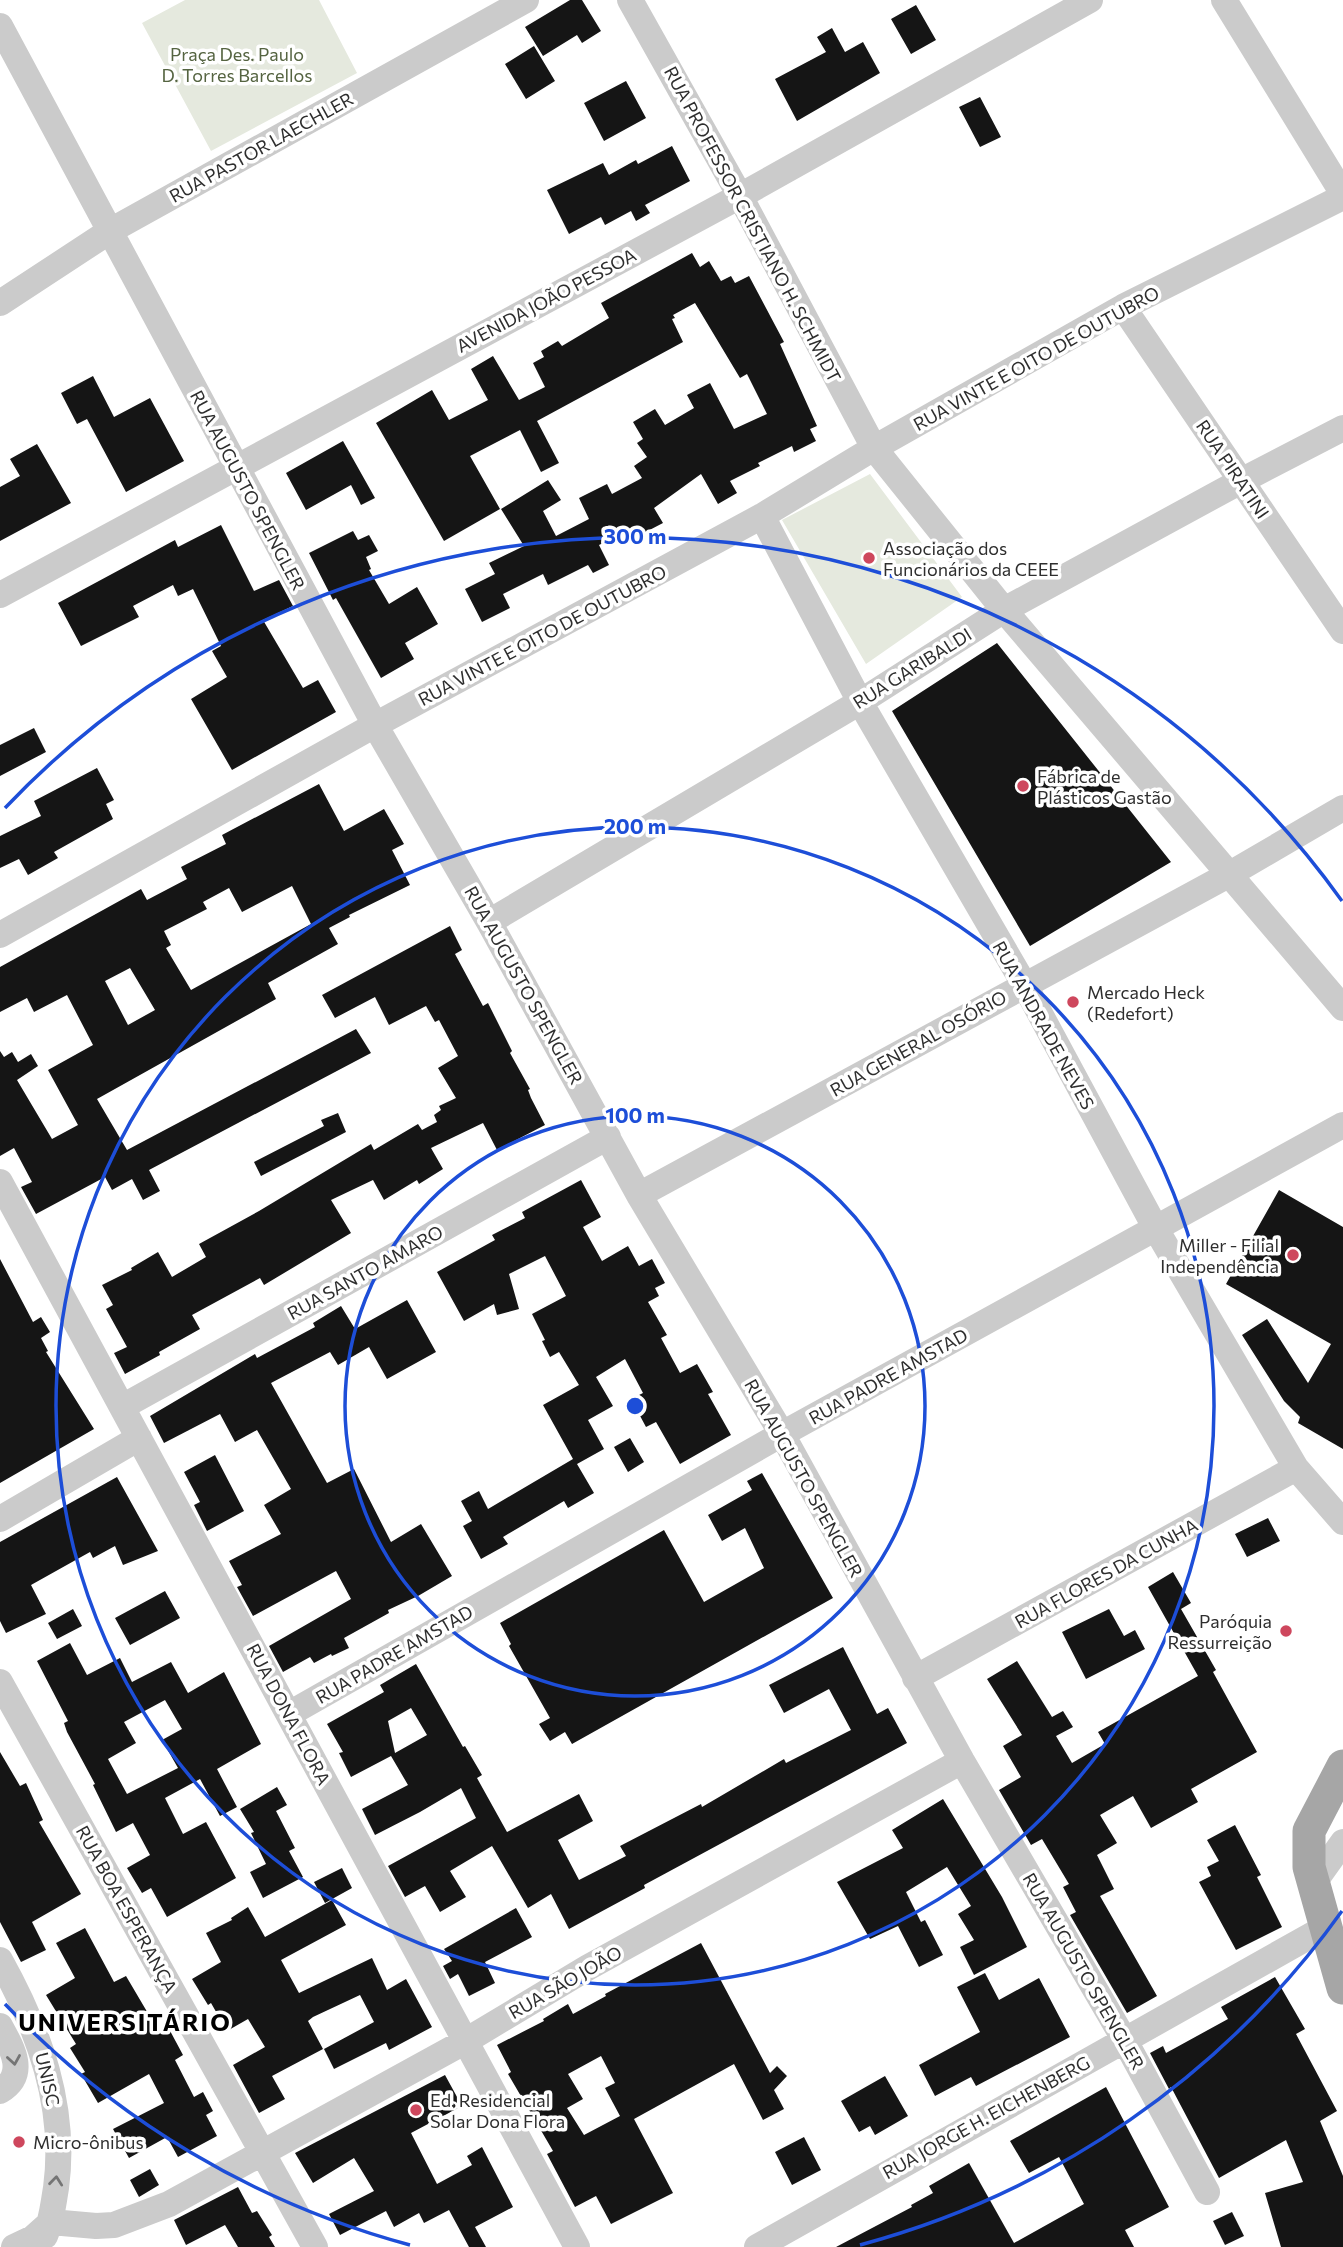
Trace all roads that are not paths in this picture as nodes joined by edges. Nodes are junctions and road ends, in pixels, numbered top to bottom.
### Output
1 (527, 0) edge
2 (630, 0) edge
3 (1090, 0) edge
4 (1224, 0) edge
5 (0, 26) edge
6 (740, 195) junction
7 (1343, 195) edge
8 (110, 231) junction
9 (0, 303) edge
10 (1123, 307) junction
11 (1343, 428) edge
12 (874, 448) junction
13 (236, 468) junction
14 (1241, 481) junction
15 (762, 516) junction
16 (0, 595) edge
17 (1004, 610) junction
18 (1343, 631) edge
19 (860, 702) junction
20 (375, 724) junction
21 (1343, 808) edge
22 (1230, 874) junction
23 (489, 922) junction
24 (0, 935) edge
25 (1024, 985) junction
26 (1343, 1008) edge
27 (1343, 1125) edge
28 (608, 1137) junction
29 (0, 1182) edge
30 (639, 1195) junction
31 (1156, 1229) junction
32 (122, 1407) junction
33 (782, 1434) junction
34 (139, 1438) junction
35 (1296, 1468) junction
36 (0, 1519) edge
37 (1343, 1522) edge
38 (915, 1678) junction
39 (0, 1682) edge
40 (289, 1714) junction
41 (962, 1761) junction
42 (1343, 1766) edge
43 (1343, 1842) edge
44 (1313, 1884) junction
45 (1326, 1927) junction
46 (0, 1960) edge
47 (1343, 1988) edge
48 (0, 2026) edge
49 (1124, 2039) junction
50 (464, 2042) junction
51 (0, 2091) edge
52 (263, 2153) junction
53 (1207, 2192) dead end
54 (51, 2222) junction
55 (14, 2247) edge
56 (41, 2247) edge
57 (315, 2247) edge
58 (577, 2247) edge
59 (757, 2247) edge

1 - 8 street, RUA PASTOR LAECHLER
2 - 6 street, RUA PROFESSOR CRISTIANO H. SCHMIDT
3 - 6 street, AVENIDA JOÃO PESSOA
4 - 7 street
5 - 8 street, RUA AUGUSTO SPENGLER
6 - 12 street, RUA PROFESSOR CRISTIANO H. SCHMIDT
6 - 13 street, AVENIDA JOÃO PESSOA
7 - 10 street, RUA VINTE E OITO DE OUTUBRO
8 - 9 street, RUA PASTOR LAECHLER
8 - 13 street, RUA AUGUSTO SPENGLER
10 - 12 street, RUA VINTE E OITO DE OUTUBRO
10 - 14 street, RUA PIRATINI
11 - 14 street, RUA GARIBALDI
12 - 15 street, RUA VINTE E OITO DE OUTUBRO
12 - 17 street, RUA PROFESSOR CRISTIANO H. SCHMIDT
13 - 16 street, AVENIDA JOÃO PESSOA
13 - 20 street, RUA AUGUSTO SPENGLER
14 - 17 street, RUA GARIBALDI
14 - 18 street, RUA PIRATINI
15 - 19 street, RUA ANDRADE NEVES
15 - 20 street, RUA VINTE E OITO DE OUTUBRO
17 - 19 street, RUA GARIBALDI
17 - 22 street, RUA PROFESSOR CRISTIANO H. SCHMIDT
19 - 23 street, RUA GARIBALDI
19 - 25 street, RUA ANDRADE NEVES
20 - 23 street, RUA AUGUSTO SPENGLER
20 - 24 street, RUA VINTE E OITO DE OUTUBRO
21 - 22 street, RUA GENERAL OSÓRIO
22 - 25 street, RUA GENERAL OSÓRIO
22 - 26 street, RUA PROFESSOR CRISTIANO H. SCHMIDT
23 - 28 street, RUA AUGUSTO SPENGLER
25 - 30 street, RUA GENERAL OSÓRIO
25 - 31 street, RUA ANDRADE NEVES
27 - 31 street, RUA PADRE AMSTAD
28 - 30 street, RUA AUGUSTO SPENGLER
28 - 32 street, RUA SANTO AMARO
29 - 32 street, RUA DONA FLORA
30 - 33 street, RUA AUGUSTO SPENGLER
31 - 33 street, RUA PADRE AMSTAD
31 - 35 street, RUA ANDRADE NEVES
32 - 34 street, RUA DONA FLORA
33 - 38 street, RUA AUGUSTO SPENGLER
33 - 40 street, RUA PADRE AMSTAD
34 - 36 street
34 - 40 street, RUA DONA FLORA
35 - 37 street, RUA ANDRADE NEVES
35 - 38 street, RUA FLORES DA CUNHA
38 - 41 street, RUA AUGUSTO SPENGLER
39 - 52 street, RUA BOA ESPERANÇA
40 - 50 street, RUA DONA FLORA
41 - 49 street, RUA AUGUSTO SPENGLER
41 - 50 street, RUA SÃO JOÃO
42 - 44 main road
43 - 44 street
44 - 45 main road
45 - 47 main road
45 - 49 street, RUA JORGE H. EICHENBERG
54 -> 46 street, UNISC
48 -> 51 street, UNISC
49 - 53 street, RUA AUGUSTO SPENGLER
49 - 59 street, RUA JORGE H. EICHENBERG
50 - 52 street, RUA SÃO JOÃO
50 - 58 street, RUA DONA FLORA
52 - 54 street, RUA SÃO JOÃO
52 - 57 street, RUA BOA ESPERANÇA
54 - 55 street
54 - 56 street, UNISC

